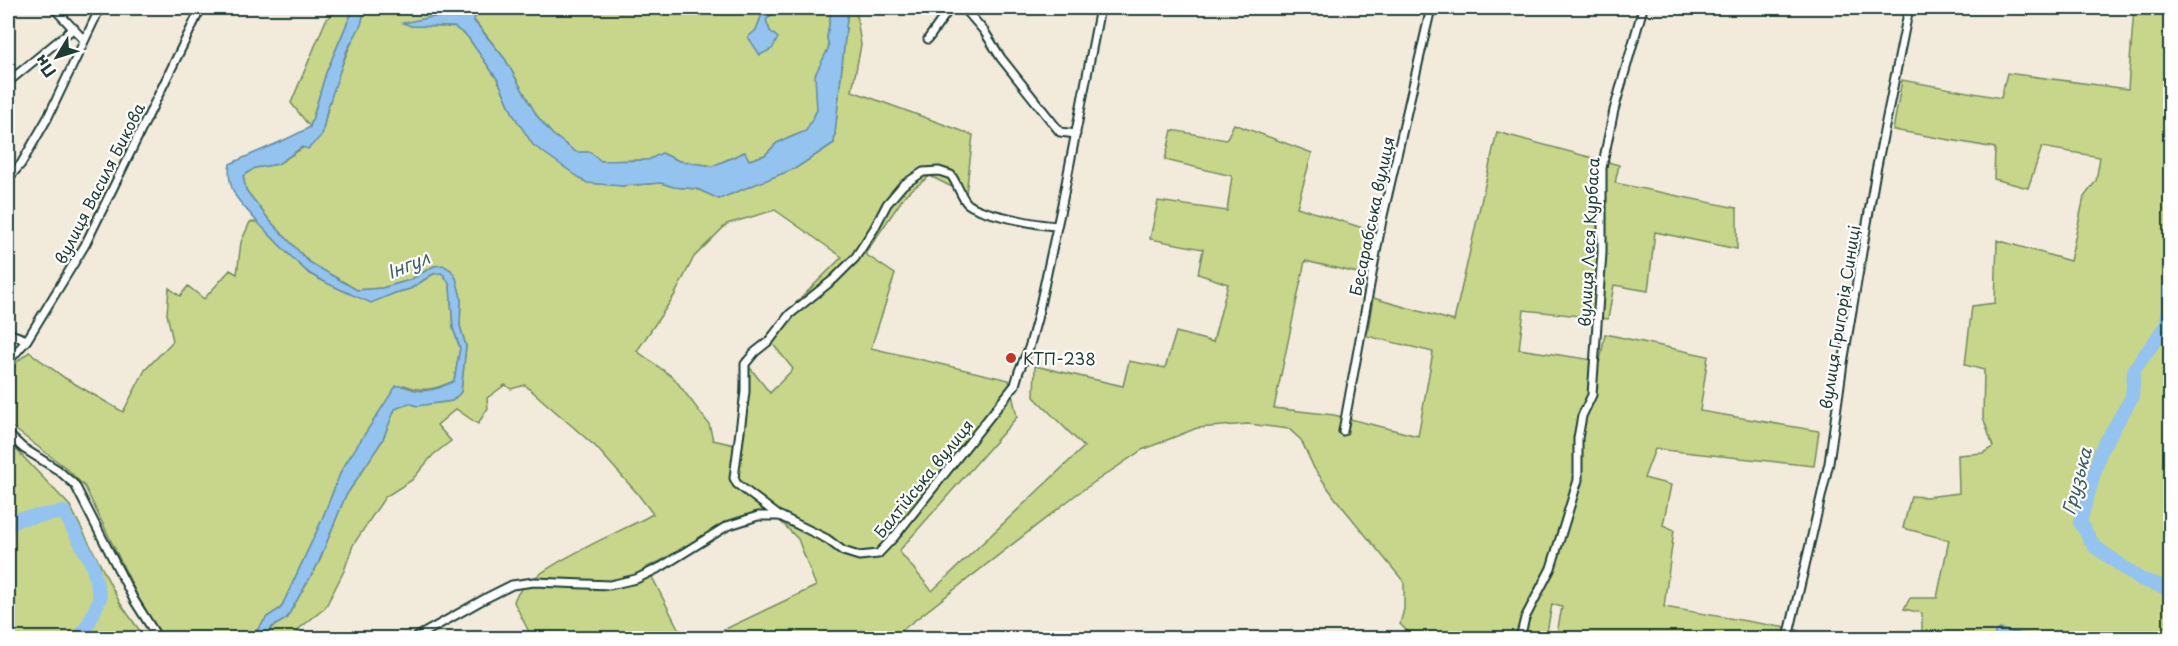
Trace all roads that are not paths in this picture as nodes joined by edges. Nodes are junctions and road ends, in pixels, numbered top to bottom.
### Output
1 (54, 8) edge
2 (100, 8) edge
3 (201, 8) edge
4 (950, 8) edge
5 (964, 8) edge
6 (1100, 8) edge
7 (1431, 8) edge
8 (1643, 8) edge
9 (1909, 8) edge
10 (74, 28) junction
11 (83, 39) junction
12 (928, 39) dead end
13 (8, 82) edge
14 (1076, 134) junction
15 (8, 179) edge
16 (1057, 226) junction
17 (8, 333) edge
18 (27, 340) junction
19 (8, 362) edge
20 (1343, 431) dead end
21 (8, 434) edge
22 (780, 516) junction
23 (1789, 635) edge
24 (158, 639) edge
25 (416, 639) edge
26 (1520, 639) edge

1 - 10 street
2 - 11 street
3 - 18 street, вулиця Василя Бикова
4 - 12 street
5 - 14 street
6 - 14 street, Балтійська вулиця
7 - 20 street, Бесарабська вулиця
8 - 26 street, вулиця Леся Курбаса
9 - 23 street, вулиця Григорія Синиці
10 - 11 street
10 - 13 street
11 - 15 street
14 - 16 street, Балтійська вулиця
16 - 22 street, Балтійська вулиця
16 - 22 street, Балтійська вулиця
17 - 18 street
18 - 19 street, вулиця Василя Бикова
21 - 24 street
22 - 25 street

